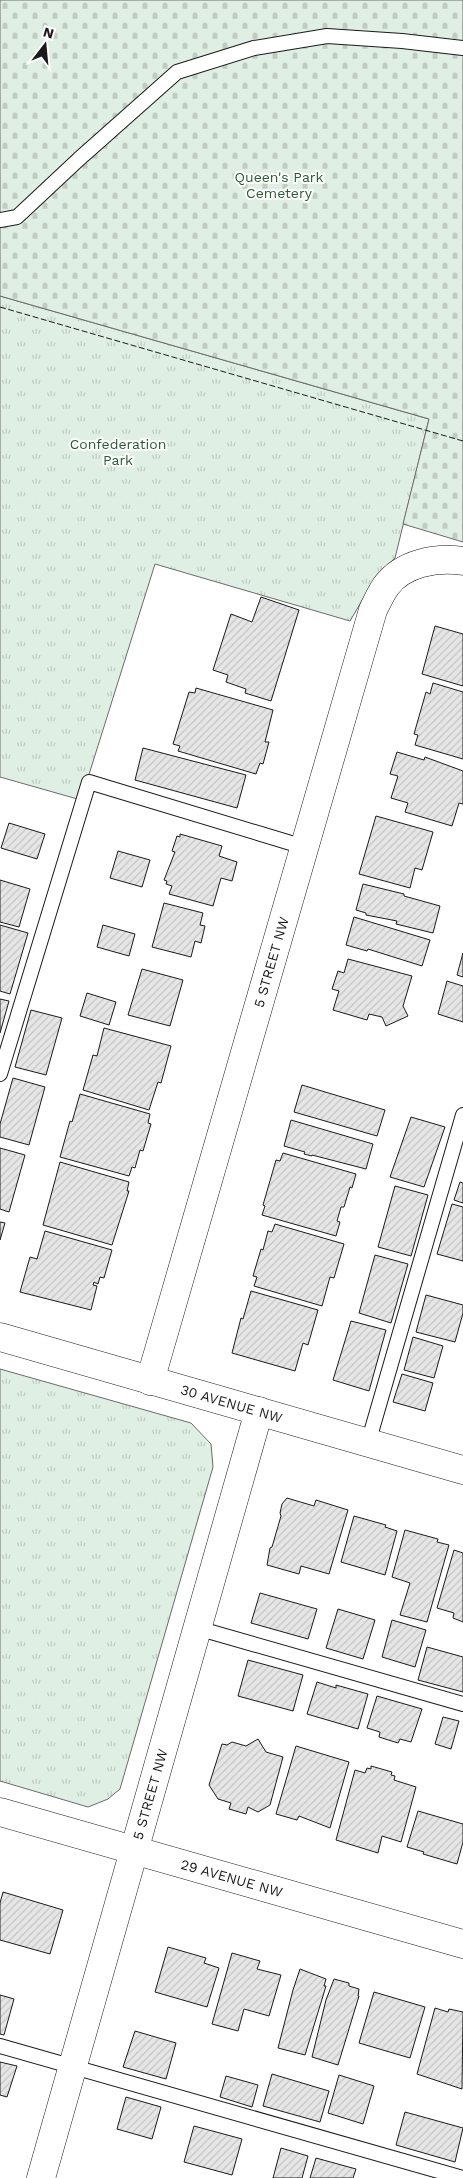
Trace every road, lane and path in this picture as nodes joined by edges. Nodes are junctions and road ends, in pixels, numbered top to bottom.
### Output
1 (463, 48) edge
2 (0, 220) edge
3 (463, 561) edge
4 (304, 847) junction
5 (0, 1074) edge
6 (463, 1115) edge
7 (0, 1337) edge
8 (150, 1381) junction
9 (259, 1412) junction
10 (368, 1443) junction
11 (463, 1470) edge
12 (197, 1628) junction
13 (463, 1704) edge
14 (0, 1812) edge
15 (135, 1849) junction
16 (463, 1944) edge
17 (0, 2046) edge
18 (72, 2067) junction
19 (40, 2178) edge
20 (463, 2178) edge

1 - 2 lane
3 - 4 street, 5 STREET NW
4 - 5 lane
4 - 8 street, 5 STREET NW
6 - 10 lane
7 - 8 street, 30 AVENUE NW
8 - 9 street, 30 AVENUE NW
9 - 10 street, 30 AVENUE NW
9 - 12 street, 5 STREET NW
10 - 11 street, 30 AVENUE NW
12 - 13 lane
12 - 15 street, 5 STREET NW
14 - 15 street, 29 AVENUE NW
15 - 16 street, 29 AVENUE NW
15 - 18 street, 5 STREET NW
17 - 18 lane
18 - 19 street, 5 STREET NW
18 - 20 lane

